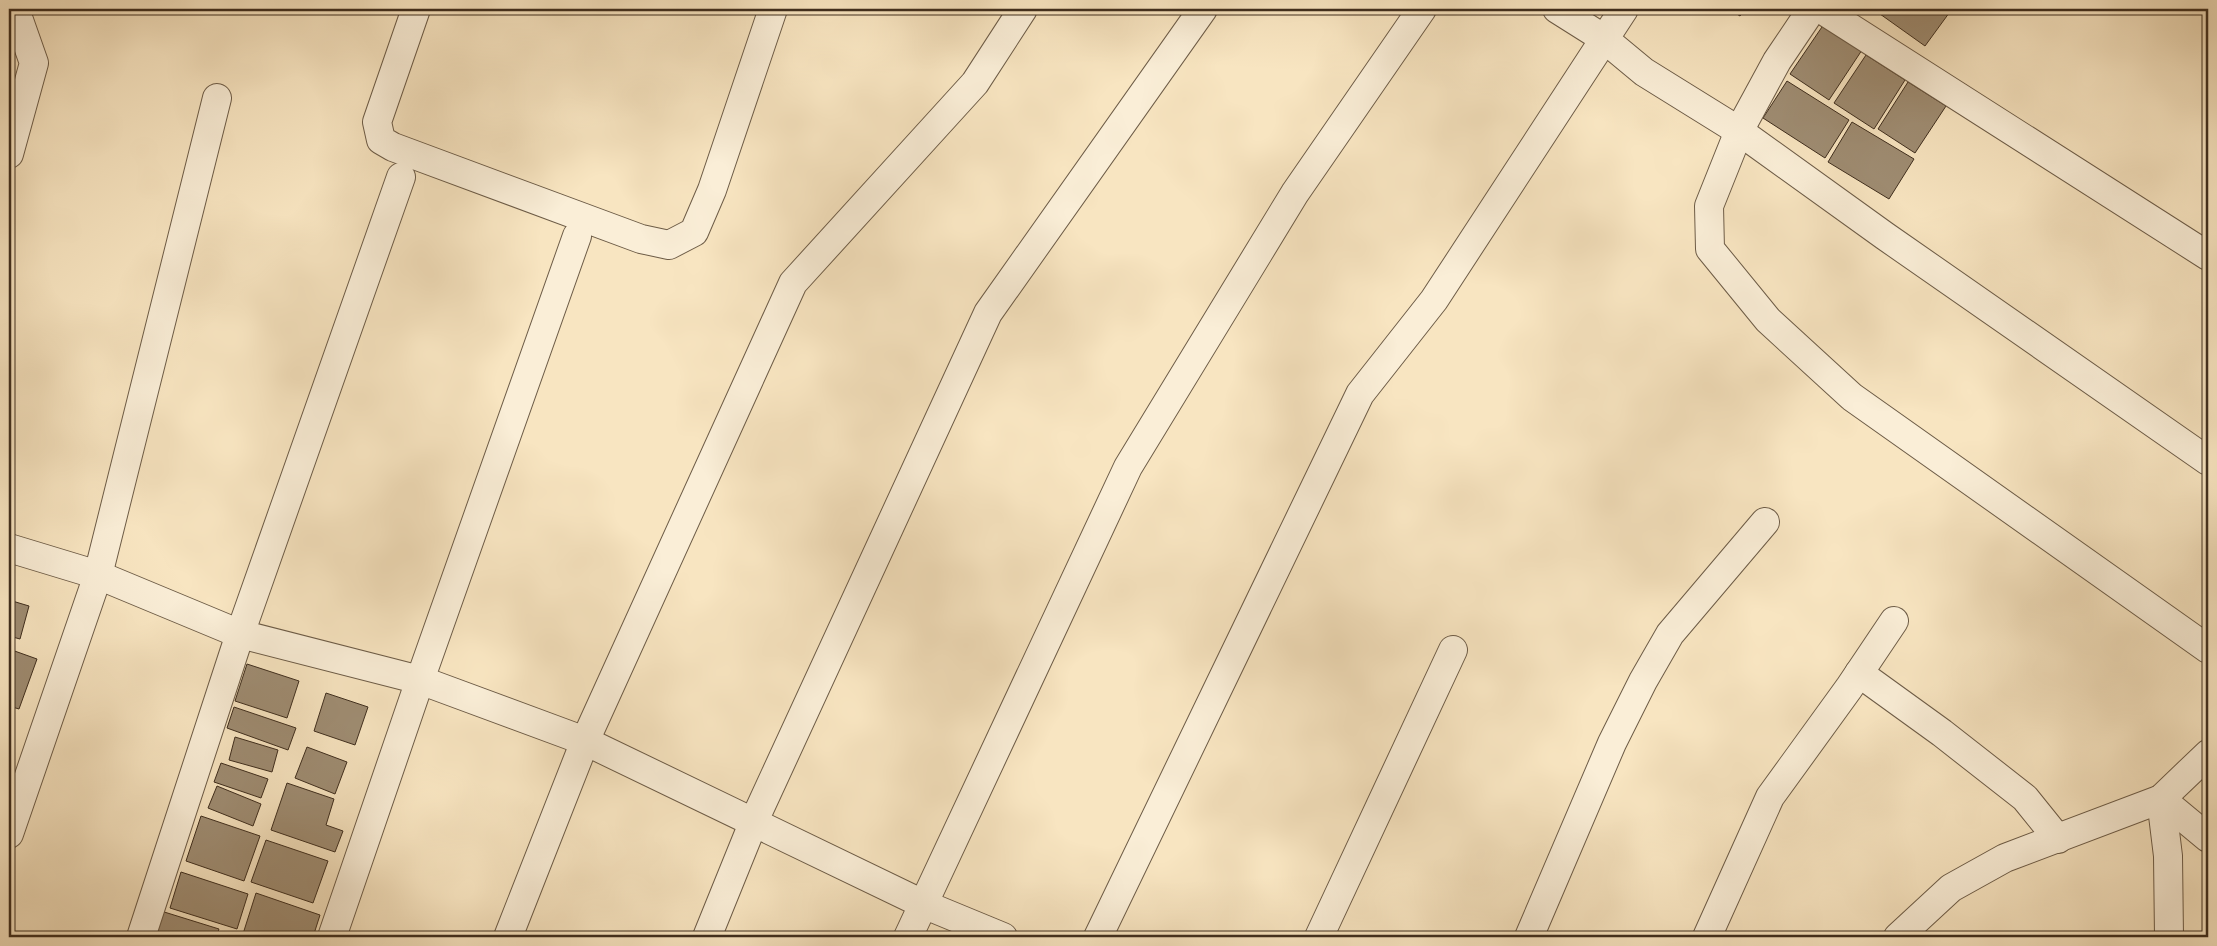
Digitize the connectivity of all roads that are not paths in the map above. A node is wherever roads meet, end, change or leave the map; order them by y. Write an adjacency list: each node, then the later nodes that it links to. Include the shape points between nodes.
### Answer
1 (15, 9): 14 (street, via 34,63)
2 (416, 9): 3 (street, via 377,122 381,140 641,239 669,245 694,232 712,190)
3 (773, 9)
4 (1023, 9): 28 (street, via 975,83 793,284)
5 (1203, 9): 31 (street, via 988,312)
6 (1422, 9): 35 (street, via 1294,194 1128,467)
7 (1557, 9): 11 (street)
8 (1624, 9): 11 (street)
9 (1812, 9): 13 (street, via 1777,61)
10 (1821, 9): 17 (street)
11 (1603, 38): 13 (street, via 1644,72); 42 (street, via 1434,300 1360,394)
12 (217, 98): 21 (street)
13 (1739, 132): 18 (street); 24 (street, via 1709,206 1710,248 1768,320 1852,397)
14 (9, 154)
15 (401, 177): 23 (street)
16 (577, 236): 27 (street)
17 (2208, 256)
18 (2208, 461)
19 (1765, 522): 44 (street, via 1670,634 1643,681 1612,743)
20 (9, 548): 21 (street)
21 (98, 575): 23 (street); 32 (street)
22 (1894, 621): 26 (street)
23 (240, 634): 27 (street); 36 (street)
24 (2208, 649)
25 (1453, 650): 43 (street)
26 (1859, 673): 34 (street, via 2025,798); 45 (street, via 1770,797)
27 (420, 680): 28 (street); 37 (street)
28 (585, 741): 31 (street); 38 (street)
29 (2208, 754): 30 (street)
30 (2161, 799): 33 (street); 34 (street); 47 (street, via 2168,856)
31 (754, 821): 35 (street); 39 (street)
32 (9, 834)
33 (2208, 838)
34 (2058, 839): 46 (street, via 2005,858 1951,888)
35 (923, 904): 40 (street); 41 (street)
36 (141, 937)
37 (332, 937)
38 (508, 937)
39 (707, 937)
40 (908, 937)
41 (1003, 937)
42 (1098, 937)
43 (1319, 937)
44 (1529, 937)
45 (1707, 937)
46 (1898, 937)
47 (2169, 937)

